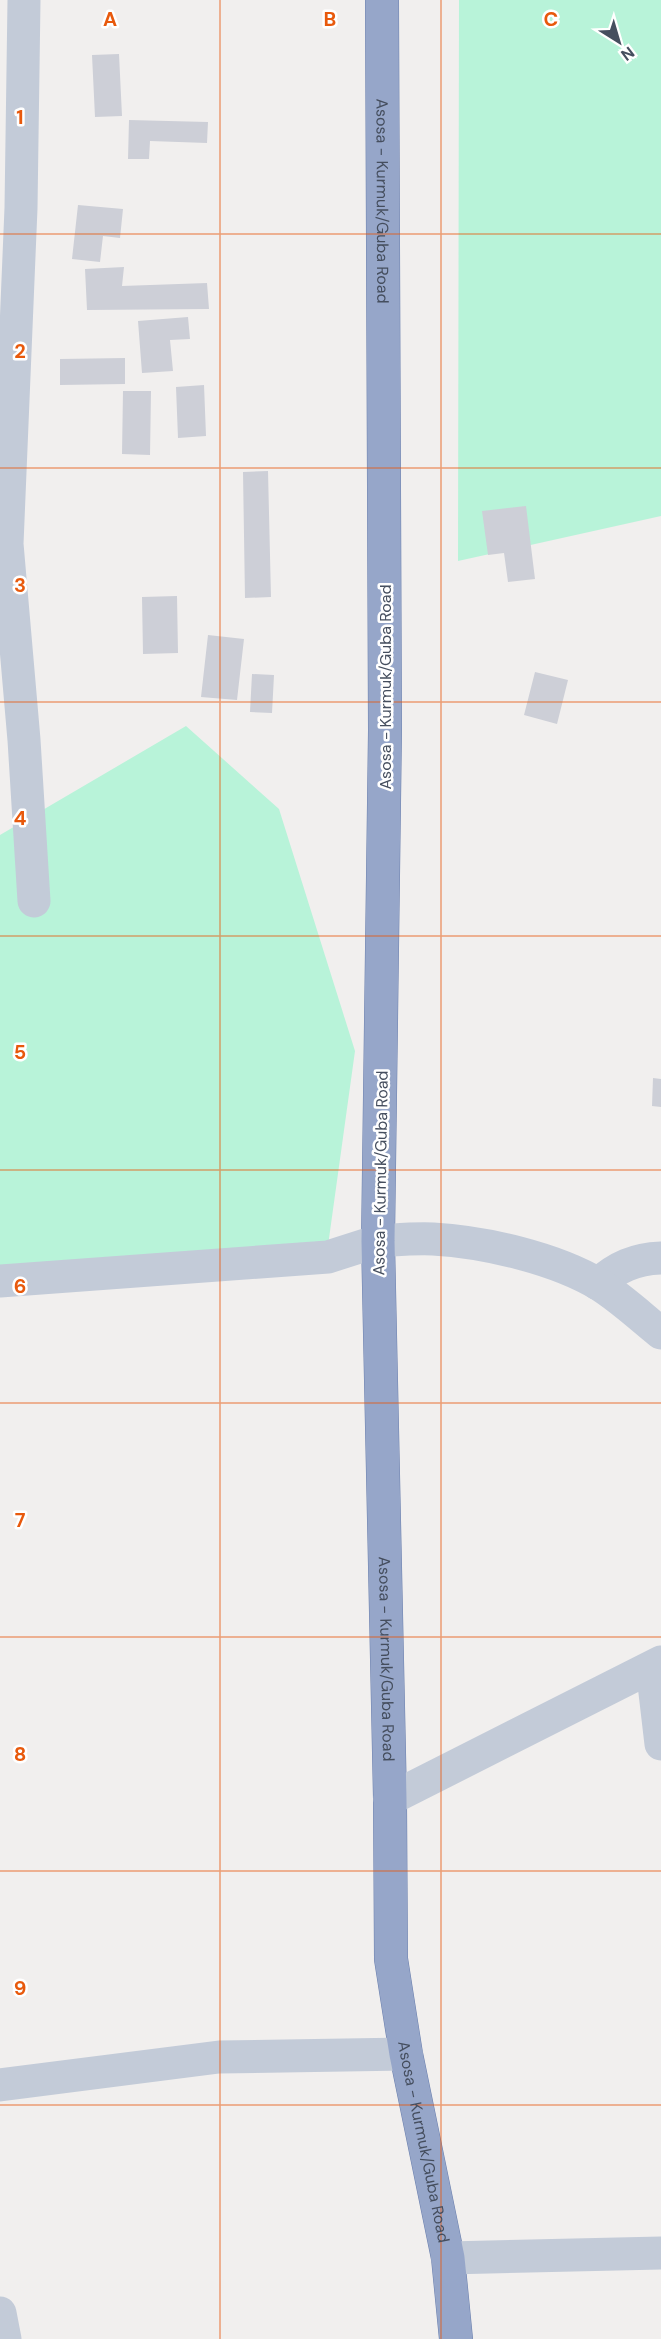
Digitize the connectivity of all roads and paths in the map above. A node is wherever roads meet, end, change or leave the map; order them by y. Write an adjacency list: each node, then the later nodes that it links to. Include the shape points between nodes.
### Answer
1 (24, 0): 3 (street, via 21,208 7,544)
2 (382, 0): 4 (highway, Asosa - Kurmuk/Guba Road, via 385,730)
3 (34, 901)
4 (378, 1241): 6 (street, via 328,1257); 7 (street, via 433,1239 512,1250); 11 (highway, Asosa - Kurmuk/Guba Road)
5 (661, 1258): 7 (street, via 615,1269)
6 (0, 1281)
7 (598, 1284): 8 (street)
8 (661, 1334)
9 (656, 1665): 10 (street); 11 (street)
10 (661, 1744)
11 (390, 1799): 12 (highway, Asosa - Kurmuk/Guba Road, via 391,1959)
12 (406, 2054): 13 (street, via 219,2057); 15 (highway, Asosa - Kurmuk/Guba Road)
13 (0, 2085)
14 (661, 2253): 15 (street)
15 (448, 2258): 18 (highway, Asosa - Kurmuk/Guba Road)
16 (0, 2313): 17 (street)
17 (5, 2339)
18 (456, 2339)

